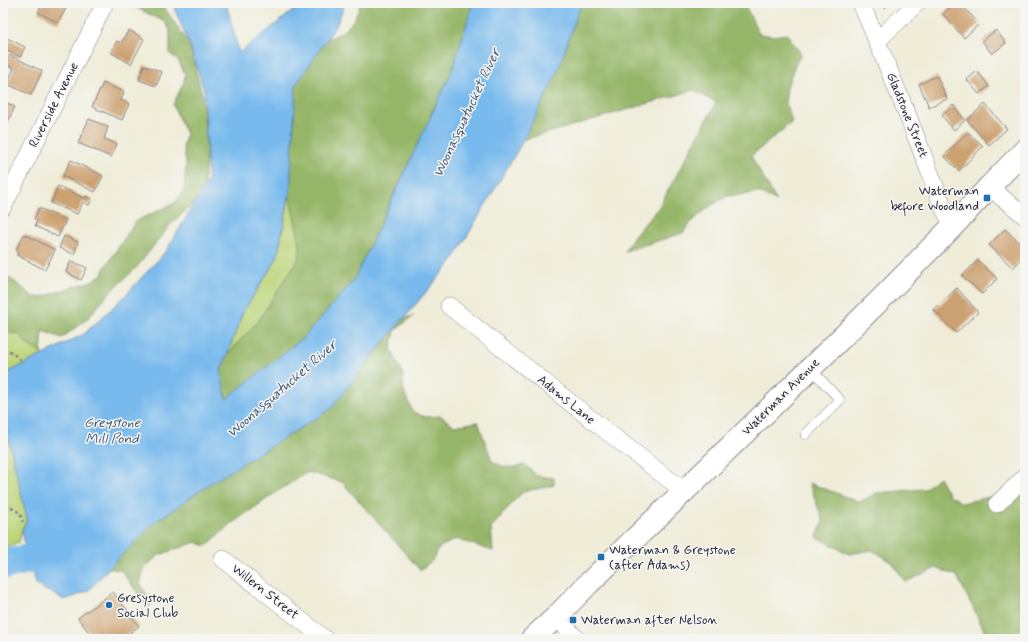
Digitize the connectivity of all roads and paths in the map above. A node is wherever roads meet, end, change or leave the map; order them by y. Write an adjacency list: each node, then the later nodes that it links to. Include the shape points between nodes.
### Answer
1 (105, 3): 7 (street, Riverside Avenue)
2 (861, 3): 4 (street, Gladstone Street)
3 (917, 3): 4 (street)
4 (877, 41): 9 (street, Gladstone Street)
5 (1025, 150): 6 (main road, Waterman Avenue)
6 (989, 187): 8 (street); 9 (main road, Waterman Avenue)
7 (3, 207)
8 (1025, 216)
9 (953, 226): 13 (main road, Waterman Avenue)
10 (449, 306): 16 (street, Adams Lane)
11 (3, 350): 12 (path, via 10,351)
12 (23, 362)
13 (810, 368): 14 (lane, via 840,400); 16 (main road, Waterman Avenue)
14 (805, 434)
15 (1025, 477): 18 (street)
16 (685, 491): 21 (main road, Waterman Avenue)
17 (3, 499): 19 (path, via 7,505 20,513)
18 (997, 504)
19 (23, 522)
20 (223, 559): 22 (street, Willern Street)
21 (556, 617): 23 (main road, Waterman Avenue); 24 (street)
22 (325, 639)
23 (532, 639)
24 (578, 639)

